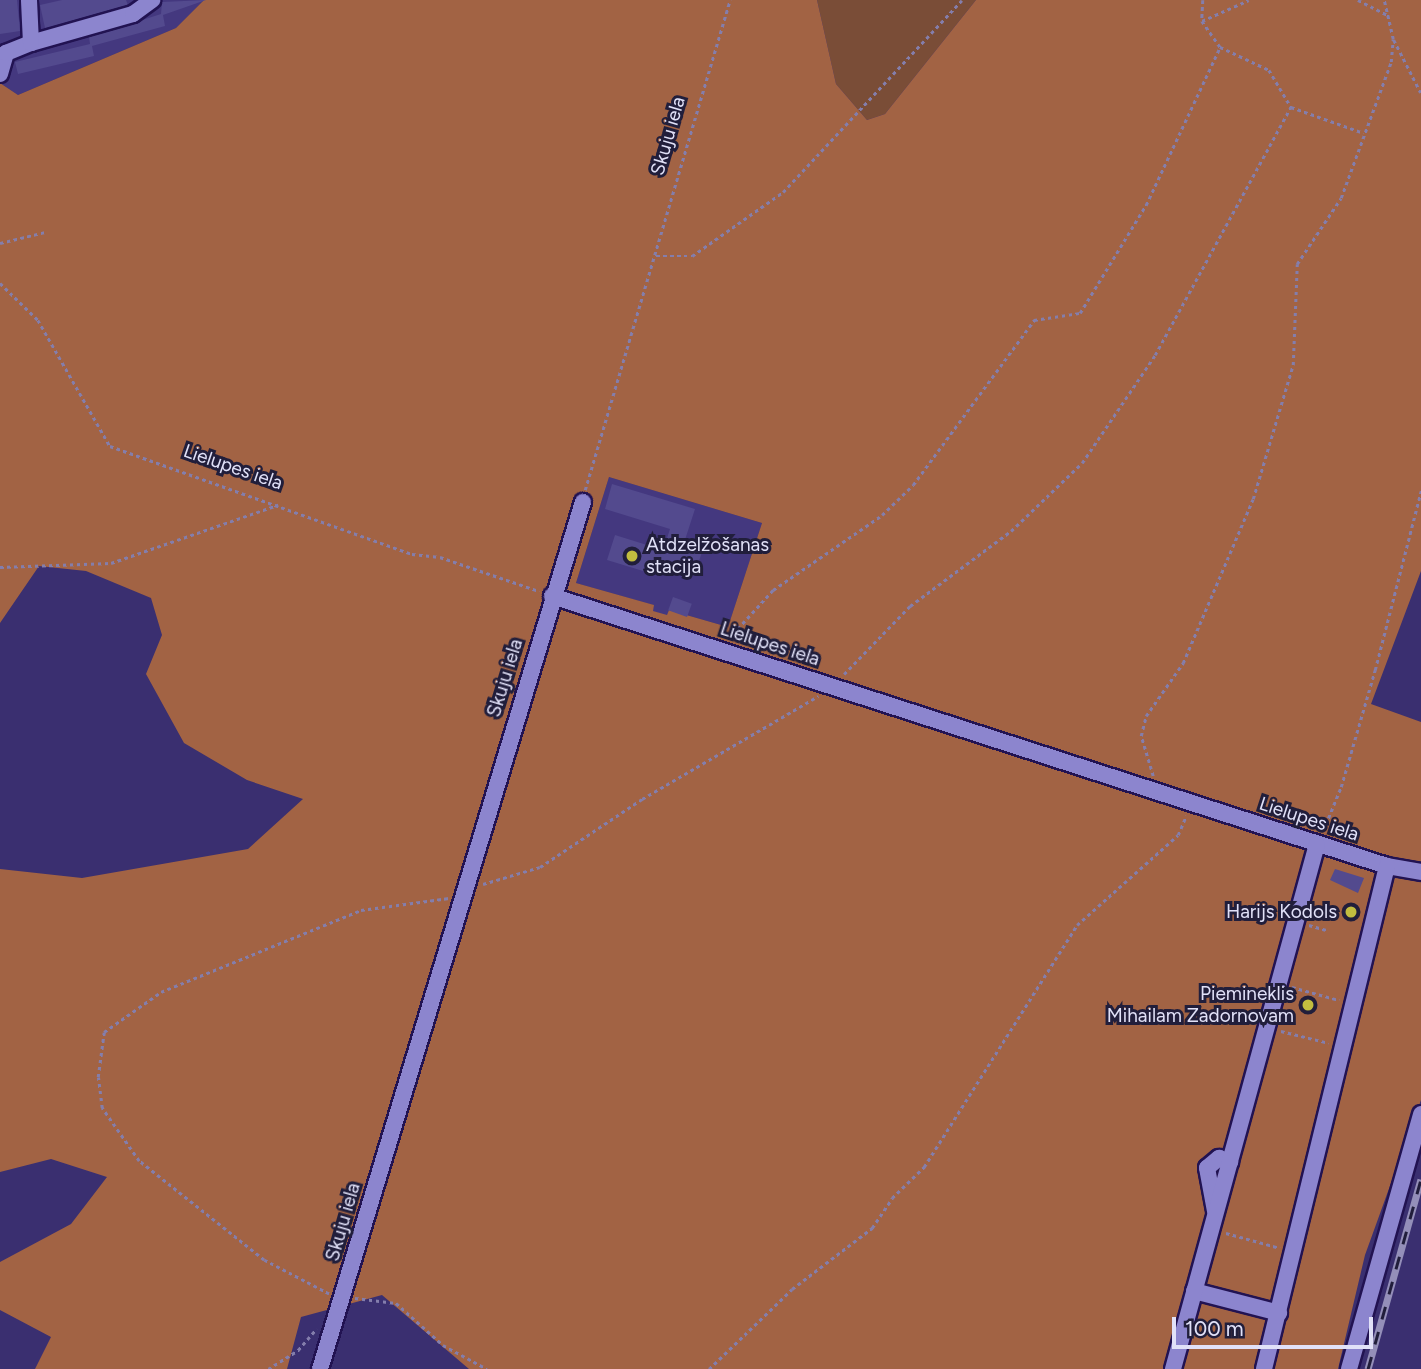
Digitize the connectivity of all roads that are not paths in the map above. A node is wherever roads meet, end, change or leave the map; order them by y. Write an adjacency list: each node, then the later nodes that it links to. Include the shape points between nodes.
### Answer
1 (30, 0): 3 (street)
2 (152, 0): 3 (street, via 133,14)
3 (31, 43): 4 (street)
4 (3, 50): 5 (street)
5 (0, 74)
6 (583, 502): 7 (street, Skuju iela)
7 (552, 596): 8 (street, Lielupes iela); 14 (street, Skuju iela)
8 (1317, 844): 9 (street, Lielupes iela); 12 (street)
9 (1387, 866): 10 (street, Lielupes iela); 13 (street)
10 (1421, 872)
11 (1421, 1114): 17 (street)
12 (1194, 1291): 13 (street); 15 (street)
13 (1279, 1313): 16 (street)
14 (320, 1369)
15 (1173, 1369)
16 (1264, 1369)
17 (1349, 1369)

